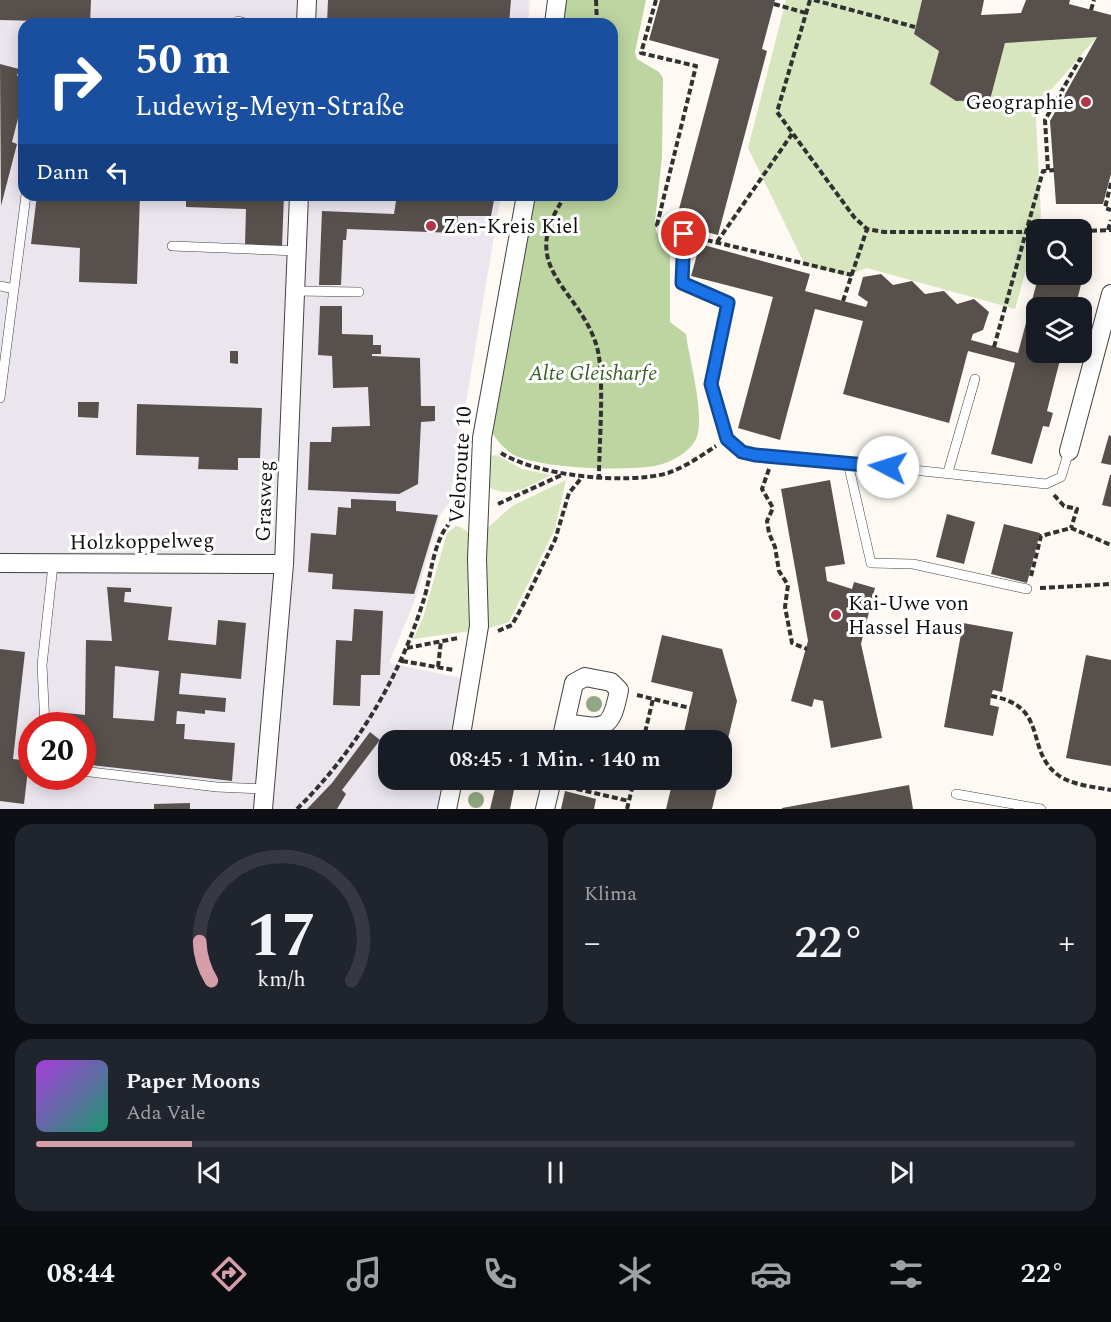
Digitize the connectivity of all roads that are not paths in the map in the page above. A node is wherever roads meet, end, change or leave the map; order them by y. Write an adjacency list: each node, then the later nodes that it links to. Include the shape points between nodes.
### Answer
1 (308, 0): 3 (street)
2 (557, 0): 4 (street)
3 (306, 18)
4 (555, 18)
5 (25, 201): 12 (lane)
6 (299, 201): 10 (street, Grasweg)
7 (525, 201): 27 (street, Veloroute 10, via 482,438 478,635)
8 (684, 234): 20 (lane, via 682,283 728,303 711,384 727,439 742,452)
9 (172, 246): 10 (lane)
10 (297, 250): 13 (street, Grasweg)
11 (0, 286): 12 (lane)
12 (14, 289): 18 (lane)
13 (296, 291): 14 (lane); 23 (street, Grasweg)
14 (359, 292)
15 (1111, 294): 16 (street)
16 (1105, 343): 19 (street)
17 (975, 379): 21 (lane)
18 (0, 398)
19 (1069, 451): 21 (lane, via 1061,477 1052,483)
20 (848, 463): 21 (lane); 25 (lane, via 871,563 913,564)
21 (948, 472)
22 (0, 563): 24 (street, Holzkoppelweg)
23 (284, 564): 24 (street, Holzkoppelweg); 30 (street, Grasweg)
24 (53, 565): 26 (lane, via 42,665)
25 (1027, 589)
26 (44, 712)
27 (462, 730)
28 (563, 732): 28 (street, via 574,683 585,676 611,682 619,690 614,715 607,724)
29 (96, 773): 30 (lane)
30 (265, 789): 34 (street, Grasweg)
31 (451, 790): 35 (street)
32 (549, 790): 36 (street)
33 (956, 794): 37 (lane)
34 (263, 809)
35 (447, 809)
36 (545, 809)
37 (1041, 809)

